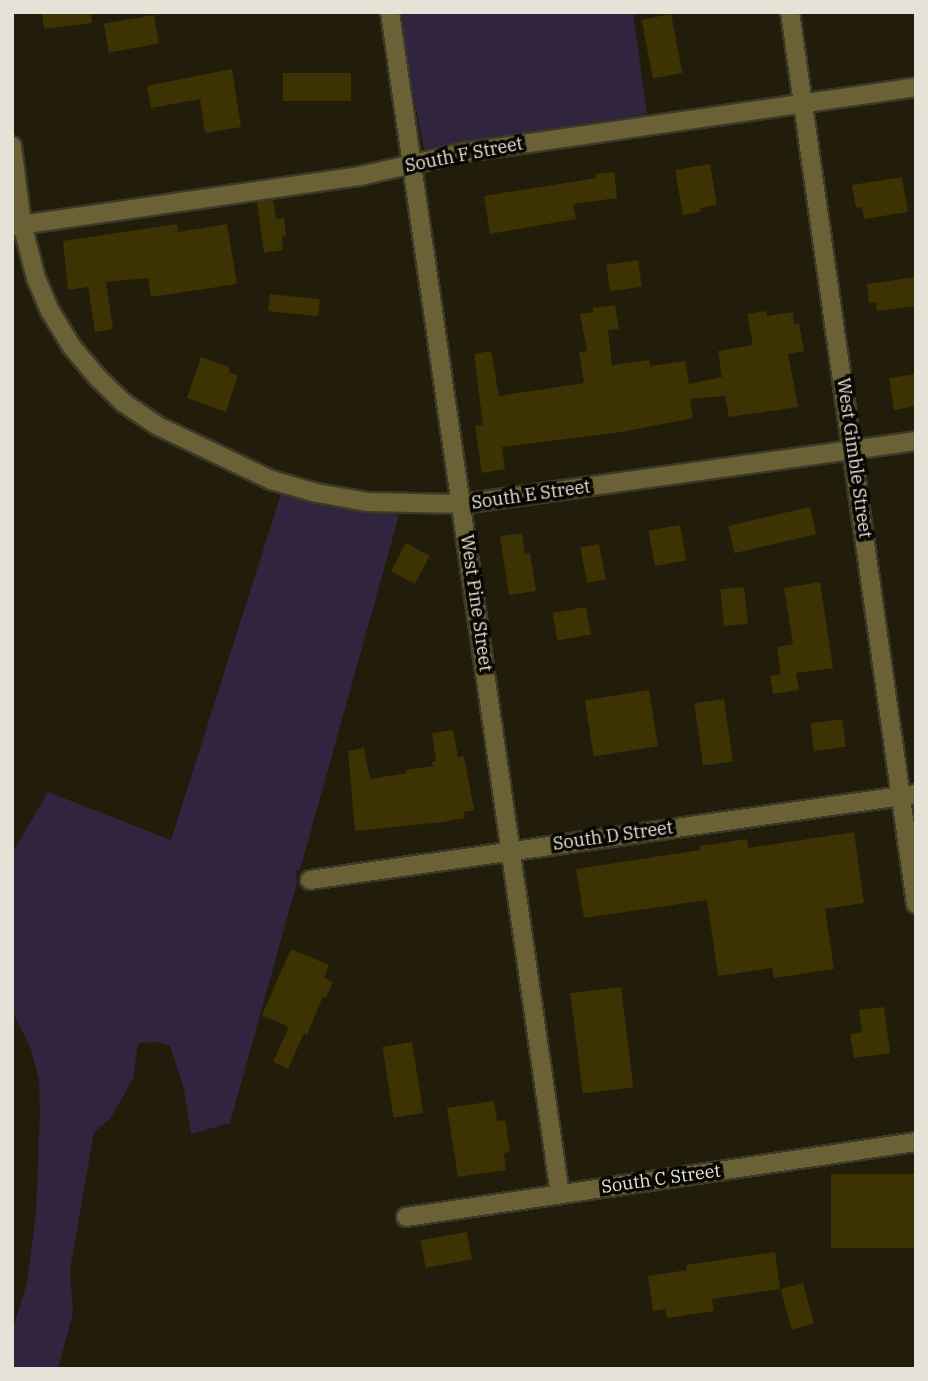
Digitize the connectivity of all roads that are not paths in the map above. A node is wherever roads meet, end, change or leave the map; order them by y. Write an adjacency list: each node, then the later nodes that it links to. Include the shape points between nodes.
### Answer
1 (390, 12): 6 (street, West Pine Street)
2 (790, 12): 4 (street, West Gimble Street)
3 (916, 87): 4 (street, South F Street)
4 (803, 103): 6 (street, South F Street); 9 (street, West Gimble Street)
5 (12, 146): 7 (street, South E Street)
6 (413, 162): 7 (street, South F Street, via 360,176); 10 (street, West Pine Street)
7 (17, 225): 10 (street, South E Street, via 50,312 72,347 98,379 158,426 253,473 317,493 368,502)
8 (916, 441): 9 (street, South E Street)
9 (853, 450): 10 (street, South E Street); 11 (street, West Gimble Street)
10 (462, 504): 12 (street, West Pine Street)
11 (908, 795): 12 (street, South D Street); 14 (street, West Gimble Street)
12 (511, 850): 13 (street, South D Street); 16 (street, West Pine Street)
13 (310, 880)
14 (916, 904)
15 (916, 1142): 16 (street, South C Street)
16 (560, 1194): 17 (street, South C Street)
17 (406, 1217)

